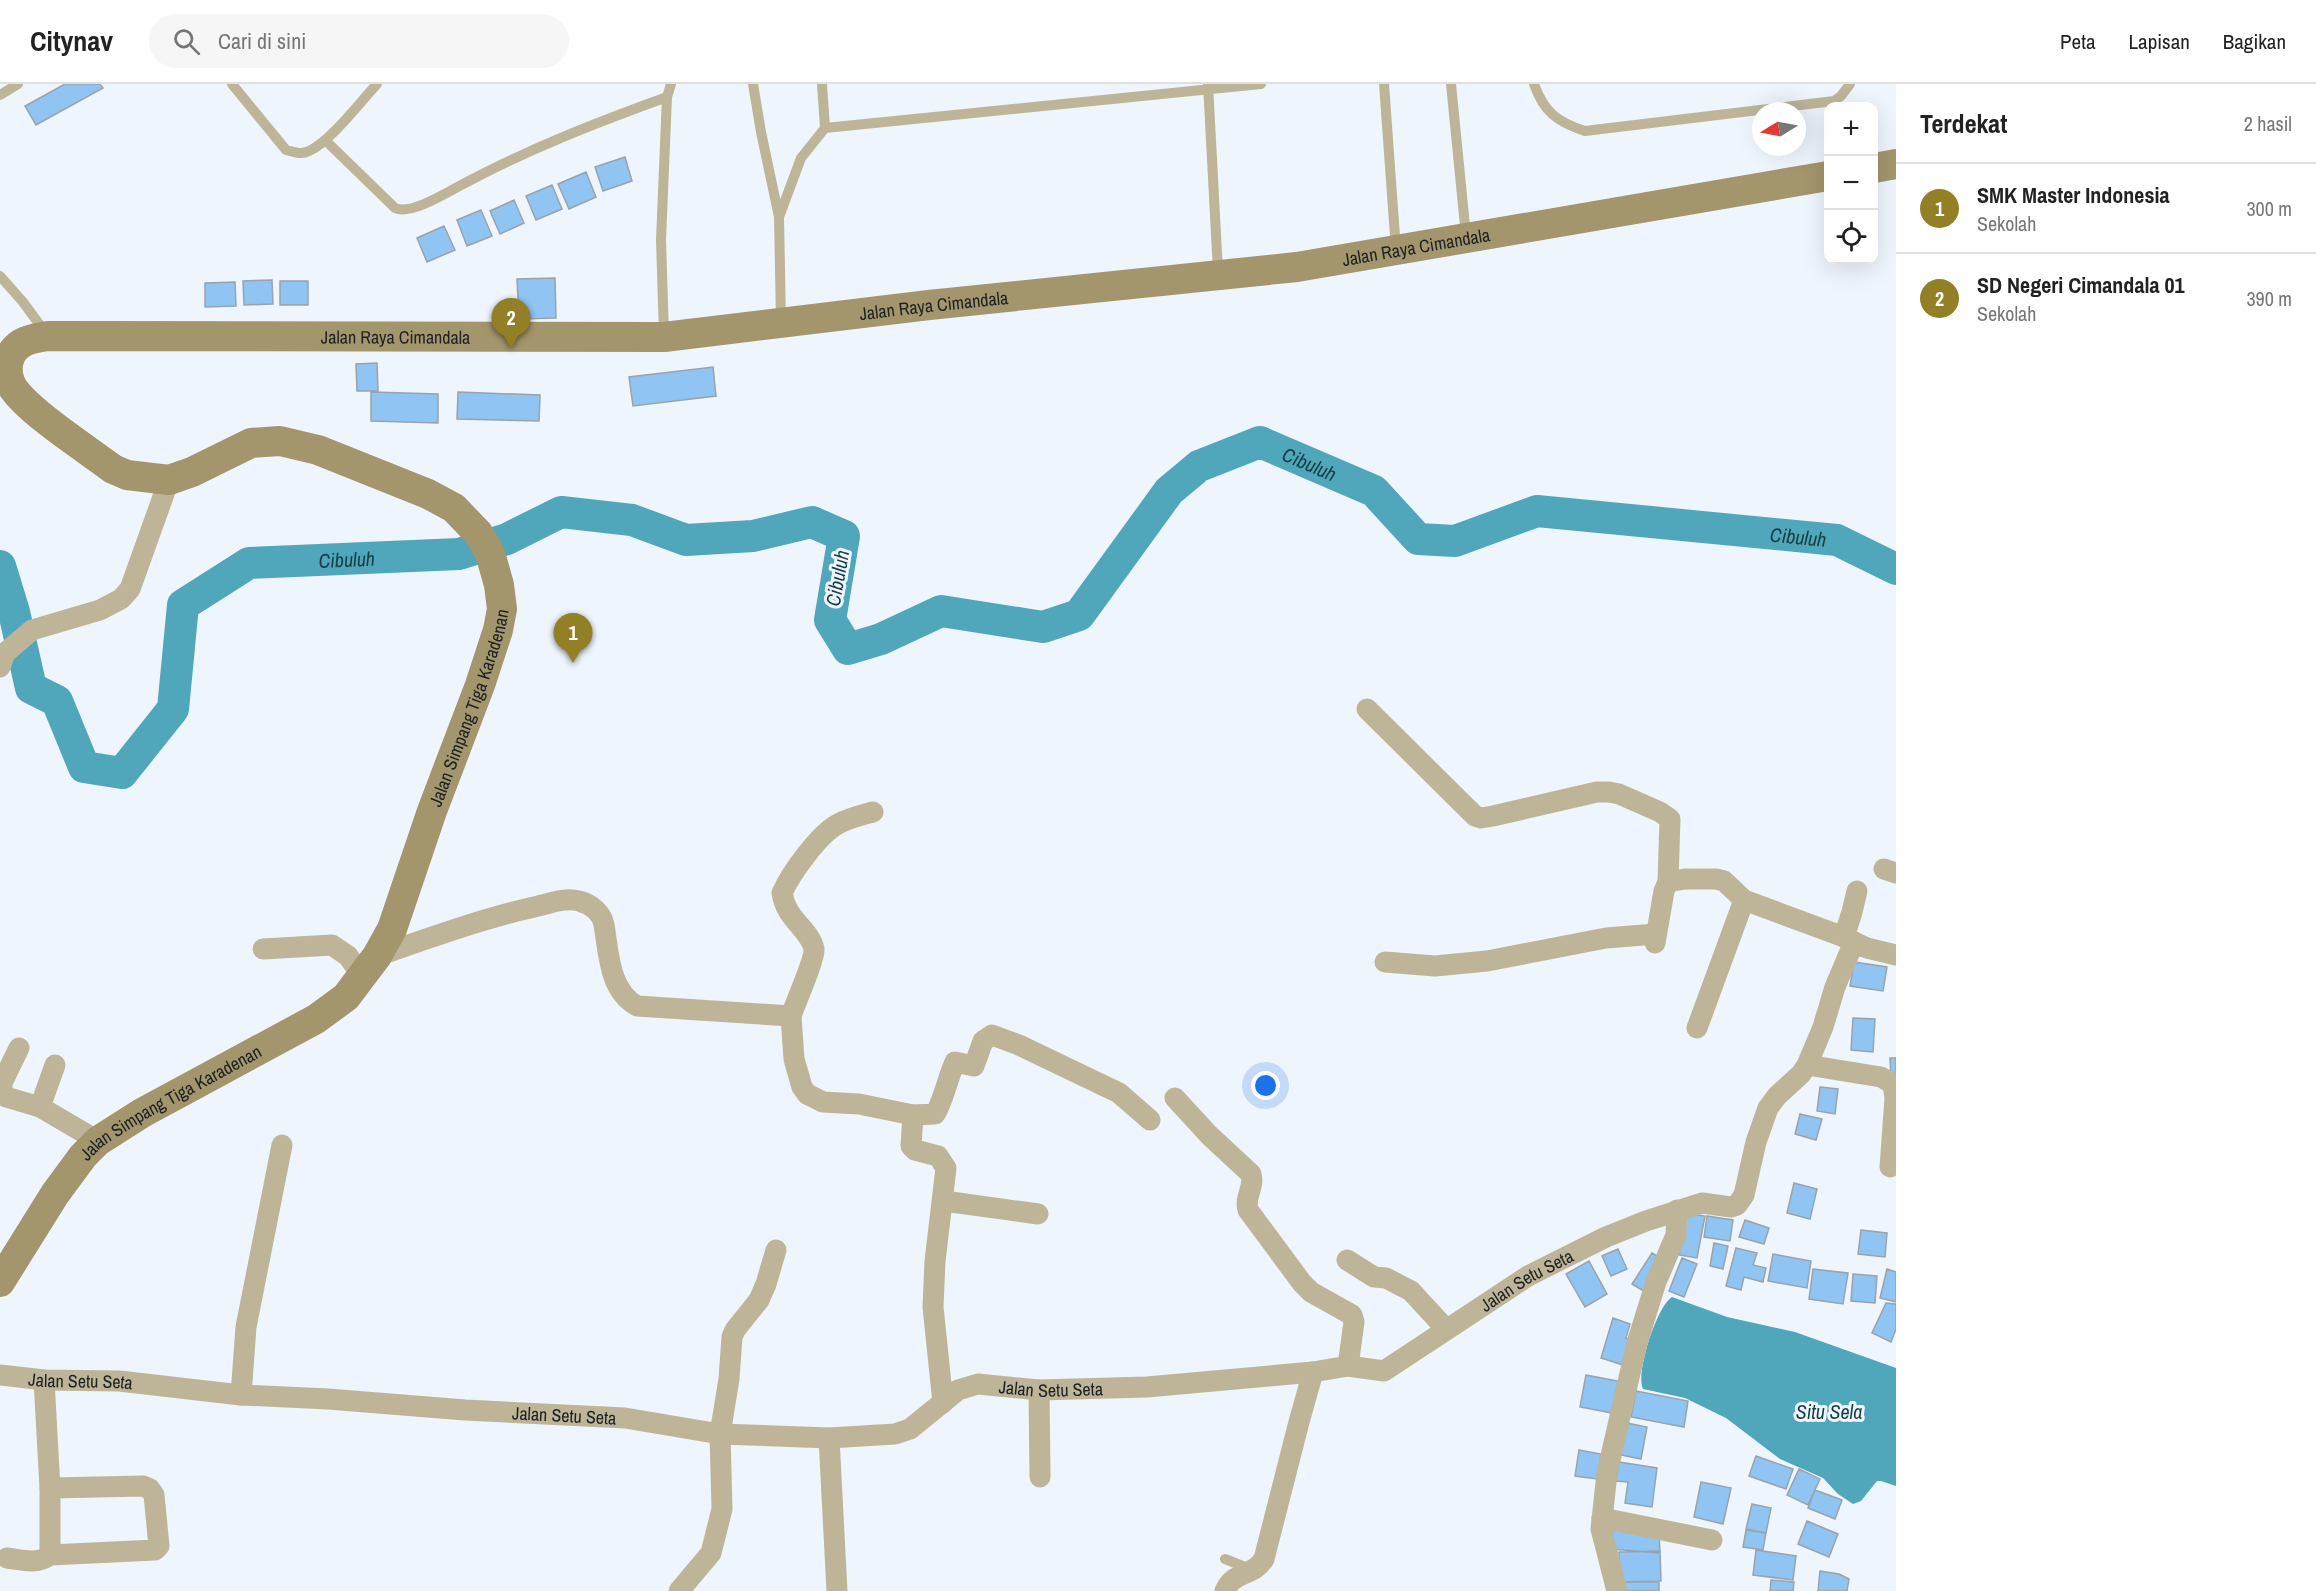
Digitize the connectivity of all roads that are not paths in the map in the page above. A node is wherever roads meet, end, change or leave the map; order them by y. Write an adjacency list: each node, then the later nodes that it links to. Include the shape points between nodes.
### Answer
1 (18, 84): 14 (lane)
2 (232, 84): 17 (lane, via 286,150 309,152)
3 (377, 84): 17 (lane)
4 (671, 84): 15 (lane)
5 (753, 84): 21 (lane)
6 (822, 84): 16 (lane)
7 (1261, 84): 12 (lane)
8 (1384, 84): 23 (lane)
9 (1451, 84): 22 (lane)
10 (1534, 84): 11 (lane, via 1551,114 1563,124 1585,131 1834,101)
11 (1850, 84)
12 (1208, 87): 13 (lane); 24 (lane)
13 (1148, 89): 16 (lane)
14 (0, 95)
15 (667, 97): 17 (lane, via 515,157 408,210 395,208); 27 (lane, via 662,240)
16 (825, 128): 21 (lane, via 801,158)
17 (325, 140)
18 (1896, 164): 19 (street)
19 (1878, 167)
20 (1824, 177): 22 (street, Jalan Raya Cimandala)
21 (778, 217): 26 (lane)
22 (1466, 238): 23 (street, Jalan Raya Cimandala)
23 (1396, 250): 24 (street, Jalan Raya Cimandala, via 1297,267)
24 (1218, 275): 26 (street, Jalan Raya Cimandala)
25 (0, 276): 28 (lane, via 23,302)
26 (781, 322): 27 (street, Jalan Raya Cimandala)
27 (664, 337): 28 (street, Jalan Raya Cimandala)
28 (17, 356): 29 (street, Jalan Simpang Tiga Karadenan, via 18,394 38,412 113,469 127,475)
29 (169, 480): 30 (street, via 130,589 121,599 100,610 32,630); 40 (street, Jalan Simpang Tiga Karadenan, via 251,443 280,441 318,450 428,494 454,508 484,543 498,585 498,630 392,929)
30 (3, 660)
31 (1367, 709): 33 (street, via 1475,816 1493,816 1597,792 1619,794 1667,815 1671,823)
32 (873, 812): 41 (street, via 829,830 807,855 783,893 785,906 808,937 814,953)
33 (1668, 882): 35 (street, via 1716,879); 39 (street, via 1655,939 1606,938 1435,966)
34 (1857, 891): 36 (street, Jalan Setu Seta)
35 (1744, 900): 36 (street); 42 (street)
36 (1849, 939): 38 (street); 45 (street, Jalan Setu Seta, via 1823,1027)
37 (263, 949): 40 (street, via 332,945)
38 (1896, 955)
39 (1384, 962)
40 (370, 966): 41 (street, via 491,917 578,900 593,906 603,920 614,982 627,1000 637,1006); 50 (street, Jalan Simpang Tiga Karadenan, via 346,997 316,1019)
41 (791, 1016): 48 (street, via 794,1059 807,1094 823,1102)
42 (1698, 1028)
43 (19, 1048): 47 (street, via 2,1083 2,1094)
44 (55, 1065): 47 (street)
45 (1807, 1065): 52 (street, via 1881,1077 1893,1084); 54 (street, Jalan Setu Seta, via 1768,1108 1744,1195 1737,1205 1702,1203)
46 (1175, 1098): 60 (street, via 1251,1174 1248,1210 1302,1283 1352,1315)
47 (40, 1107): 50 (street)
48 (913, 1115): 49 (street, via 935,1114 955,1062 974,1066 983,1041 992,1035 1119,1093); 53 (street, via 911,1146 938,1156 946,1168)
49 (1150, 1120)
50 (98, 1141): 58 (street, Jalan Simpang Tiga Karadenan, via 55,1194)
51 (282, 1145): 65 (street, via 246,1327)
52 (1890, 1167)
53 (944, 1201): 55 (street); 66 (street, via 933,1307)
54 (1677, 1210): 59 (street, Jalan Setu Seta, via 1606,1237 1528,1276); 71 (street, via 1676,1235 1637,1343 1610,1455)
55 (1038, 1214)
56 (776, 1250): 67 (street, via 759,1300 732,1337)
57 (1347, 1260): 59 (street, via 1374,1277 1386,1278 1411,1291)
58 (0, 1282)
59 (1446, 1329): 60 (street, Jalan Setu Seta, via 1384,1371)
60 (1348, 1366): 61 (street, Jalan Setu Seta)
61 (1313, 1372): 64 (street, Jalan Setu Seta, via 1185,1385); 76 (street, via 1264,1559)
62 (0, 1375): 63 (street, Jalan Setu Seta)
63 (44, 1380): 65 (street, Jalan Setu Seta, via 119,1380); 70 (street)
64 (1039, 1390): 66 (street, Jalan Setu Seta, via 978,1384 958,1390); 69 (street)
65 (241, 1395): 67 (street, Jalan Setu Seta, via 625,1418)
66 (943, 1403): 68 (street, Jalan Setu Seta, via 909,1429 895,1434)
67 (720, 1434): 68 (street, Jalan Setu Seta); 77 (street, via 722,1509 711,1553)
68 (829, 1438): 78 (street)
69 (1040, 1477)
70 (50, 1488): 73 (street); 73 (street, via 150,1489 154,1495 159,1546 155,1550)
71 (1602, 1518): 72 (street); 80 (street, via 1601,1529)
72 (1712, 1539)
73 (50, 1555): 74 (street, via 31,1562)
74 (7, 1558)
75 (1225, 1559): 76 (lane)
76 (1253, 1571): 79 (street, via 1237,1576)
77 (679, 1591)
78 (837, 1591)
79 (1225, 1591)
80 (1617, 1591)

